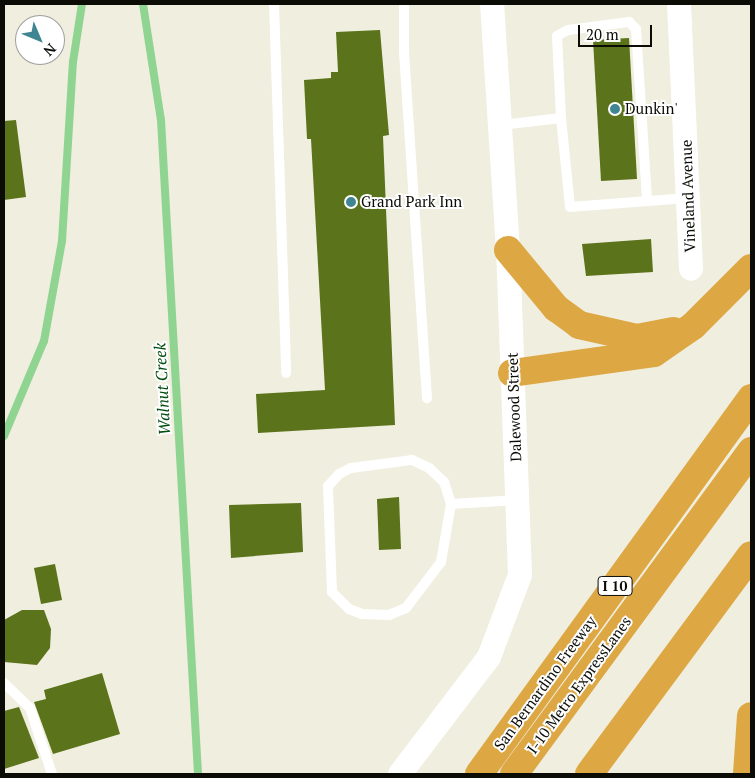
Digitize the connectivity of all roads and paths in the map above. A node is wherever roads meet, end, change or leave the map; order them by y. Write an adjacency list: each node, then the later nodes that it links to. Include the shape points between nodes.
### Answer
1 (274, 4): 13 (lane)
2 (404, 4): 15 (lane, via 404,52)
3 (492, 4): 6 (street, Dalewood Street)
4 (679, 4): 7 (street, Vineland Avenue)
5 (561, 118): 6 (lane); 8 (lane, via 570,207); 8 (lane, via 557,36 568,30 629,22 636,30)
6 (501, 125): 9 (street, Dalewood Street)
7 (688, 198): 8 (lane); 10 (street, Vineland Avenue)
8 (647, 200)
9 (508, 250): 12 (highway, via 556,308 579,325 637,338); 14 (street, Dalewood Street)
10 (691, 268)
11 (751, 268): 12 (highway)
12 (693, 326): 14 (highway, via 674,343 628,360)
13 (286, 373)
14 (512, 373): 18 (street, Dalewood Street)
15 (427, 398)
16 (751, 398): 26 (highway, San Bernardino Freeway / I 10)
17 (751, 451): 27 (highway, I-10 Metro ExpressLanes)
18 (517, 500): 19 (lane); 25 (street, Dalewood Street, via 520,576 488,657)
19 (451, 504): 19 (lane, via 444,482 429,468 412,460 352,468 339,474 328,486 332,592 350,609 362,614 389,615 406,608 441,562)
20 (751, 555): 28 (highway)
21 (4, 683): 24 (lane, via 30,708)
22 (751, 716): 23 (highway)
23 (748, 769)
24 (52, 774)
25 (400, 774)
26 (479, 774)
27 (514, 774)
28 (589, 774)

